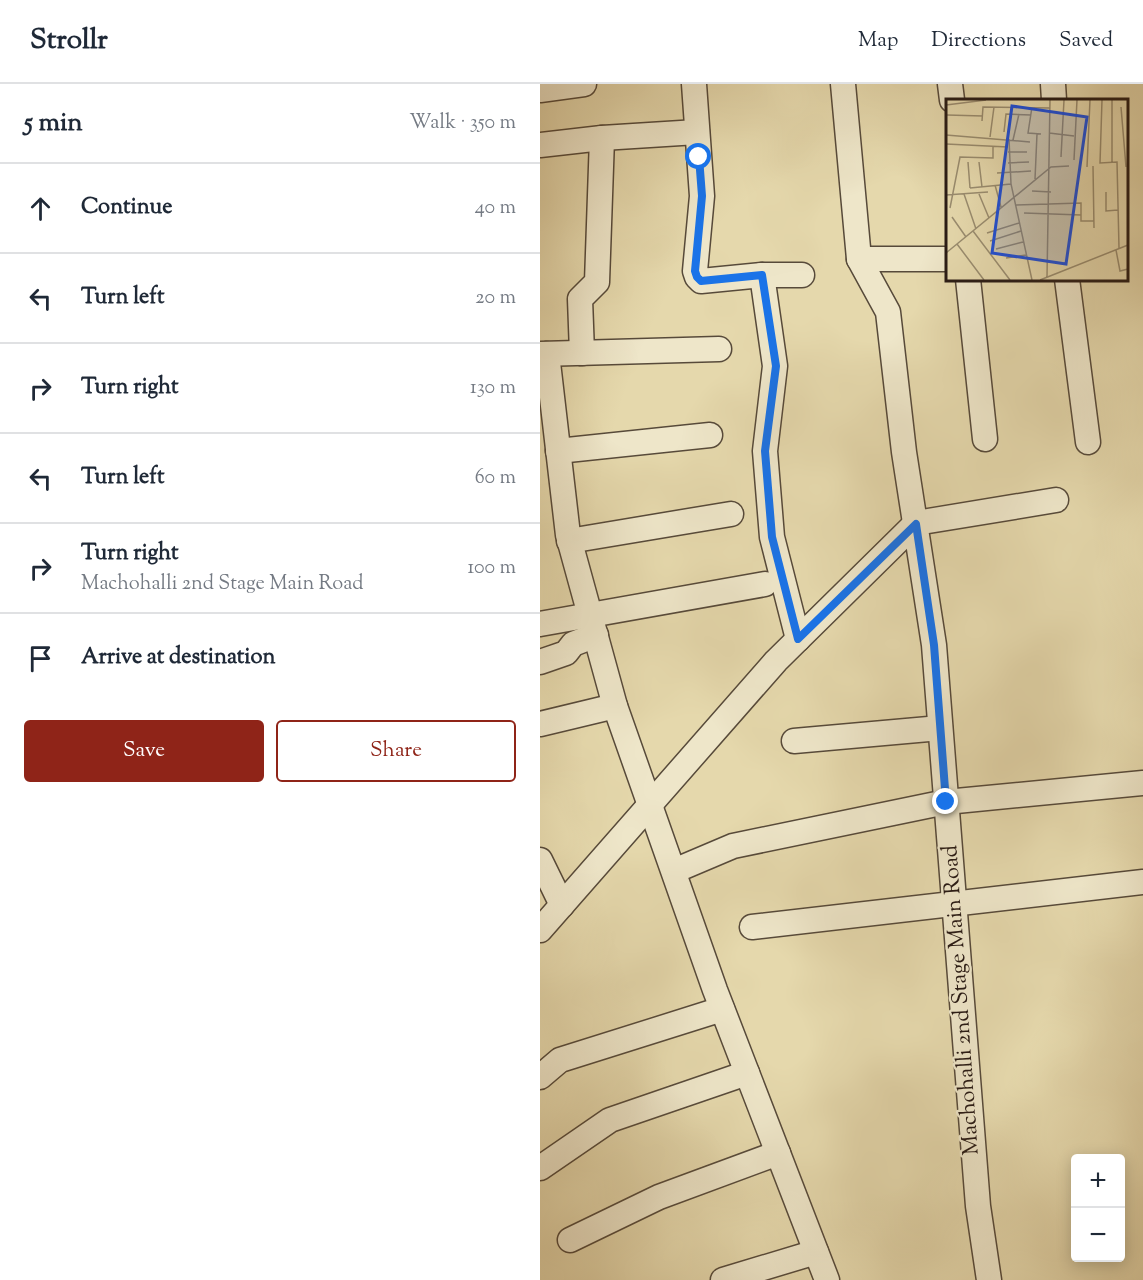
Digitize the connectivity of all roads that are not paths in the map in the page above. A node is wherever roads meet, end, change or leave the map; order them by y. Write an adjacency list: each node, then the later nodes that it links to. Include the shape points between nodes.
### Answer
1 (584, 84): 6 (street)
2 (694, 84): 9 (street)
3 (843, 84): 12 (street, Machohalli 2nd Stage Main Road)
4 (950, 84): 7 (street)
5 (1053, 84): 8 (street)
6 (540, 90)
7 (952, 99)
8 (1054, 99)
9 (697, 132): 10 (street); 14 (street, via 702,196 697,277 701,281)
10 (602, 138): 11 (street); 19 (street, via 597,282 580,299)
11 (540, 145)
12 (859, 259): 13 (street); 28 (street, Machohalli 2nd Stage Main Road, via 888,312 903,452)
13 (946, 259)
14 (762, 275): 15 (street); 33 (street, via 776,366 765,451 772,537)
15 (802, 275)
16 (968, 280): 23 (street)
17 (1067, 280): 24 (street)
18 (719, 349): 19 (street)
19 (582, 353): 20 (street)
20 (543, 354): 21 (street)
21 (547, 414): 25 (street)
22 (710, 435): 25 (street)
23 (985, 439)
24 (1088, 442)
25 (558, 451): 29 (street)
26 (1056, 500): 28 (street)
27 (731, 514): 29 (street)
28 (916, 524): 33 (street); 37 (street, Machohalli 2nd Stage Main Road, via 934,645)
29 (569, 541): 32 (street)
30 (765, 584): 32 (street)
31 (540, 624): 32 (street)
32 (593, 625): 34 (street, via 566,653); 35 (street)
33 (798, 639): 41 (street)
34 (540, 662)
35 (615, 706): 36 (street); 41 (street)
36 (540, 724)
37 (940, 728): 38 (street); 40 (street, Machohalli 2nd Stage Main Road)
38 (794, 741)
39 (1143, 783): 40 (street)
40 (946, 802): 43 (street, via 733,846); 45 (street, Machohalli 2nd Stage Main Road)
41 (651, 804): 43 (street); 46 (street)
42 (540, 860): 46 (street)
43 (674, 871): 49 (street)
44 (1143, 882): 45 (street)
45 (954, 904): 47 (street); 58 (street, Machohalli 2nd Stage Main Road, via 978,1206)
46 (562, 905): 48 (street)
47 (752, 927)
48 (540, 930)
49 (722, 1009): 50 (street); 51 (street, via 560,1060)
50 (747, 1073): 52 (street); 53 (street, via 610,1120)
51 (540, 1077)
52 (778, 1153): 54 (street, via 659,1197); 55 (street)
53 (540, 1168)
54 (570, 1240)
55 (816, 1252): 56 (street); 57 (street)
56 (723, 1280)
57 (827, 1280)
58 (989, 1280)

